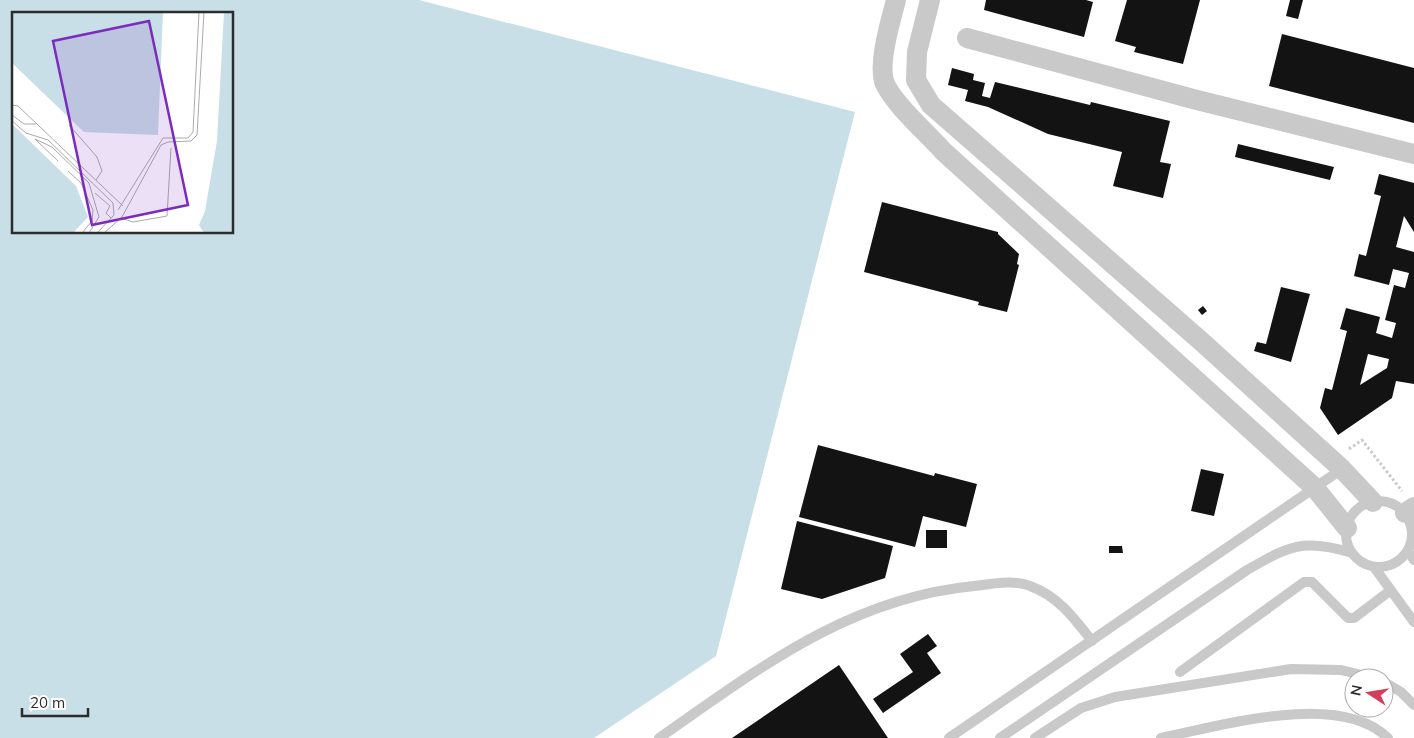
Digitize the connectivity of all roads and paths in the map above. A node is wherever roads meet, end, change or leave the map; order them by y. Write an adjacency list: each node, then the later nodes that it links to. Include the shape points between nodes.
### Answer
1 (896, 0): 6 (street, via 883,50 885,83 904,108 943,151)
2 (930, 0): 5 (street, via 917,52 916,80 931,104)
3 (967, 38): 4 (street)
4 (1414, 154)
5 (1342, 470): 6 (lane); 7 (street)
6 (1315, 488): 9 (street); 16 (lane)
7 (1373, 502): 8 (lane, via 1391,503); 9 (lane, via 1354,512)
8 (1409, 510): 10 (lane, via 1412,530)
9 (1347, 528): 11 (lane, via 1347,541)
10 (1408, 551): 12 (lane); 13 (lane, via 1395,563)
11 (1352, 553): 13 (lane); 23 (lane, via 1323,546 1284,549 1247,570)
12 (1414, 560)
13 (1374, 567): 14 (lane)
14 (1391, 590): 15 (lane); 18 (lane, via 1354,618 1348,618 1312,582 1304,582)
15 (1414, 622)
16 (1092, 641): 21 (lane, via 1066,608 1050,594 1029,585 987,584 918,596 848,619 805,640); 22 (lane)
17 (1344, 671): 24 (lane, via 1291,669 1115,697 1067,716)
18 (1180, 672)
19 (1394, 688): 20 (lane)
20 (1414, 705)
21 (659, 738)
22 (949, 738)
23 (1000, 738)
24 (1035, 738)
25 (1160, 738): 26 (lane, via 1268,716 1302,714 1349,719 1366,724)
26 (1388, 738)

